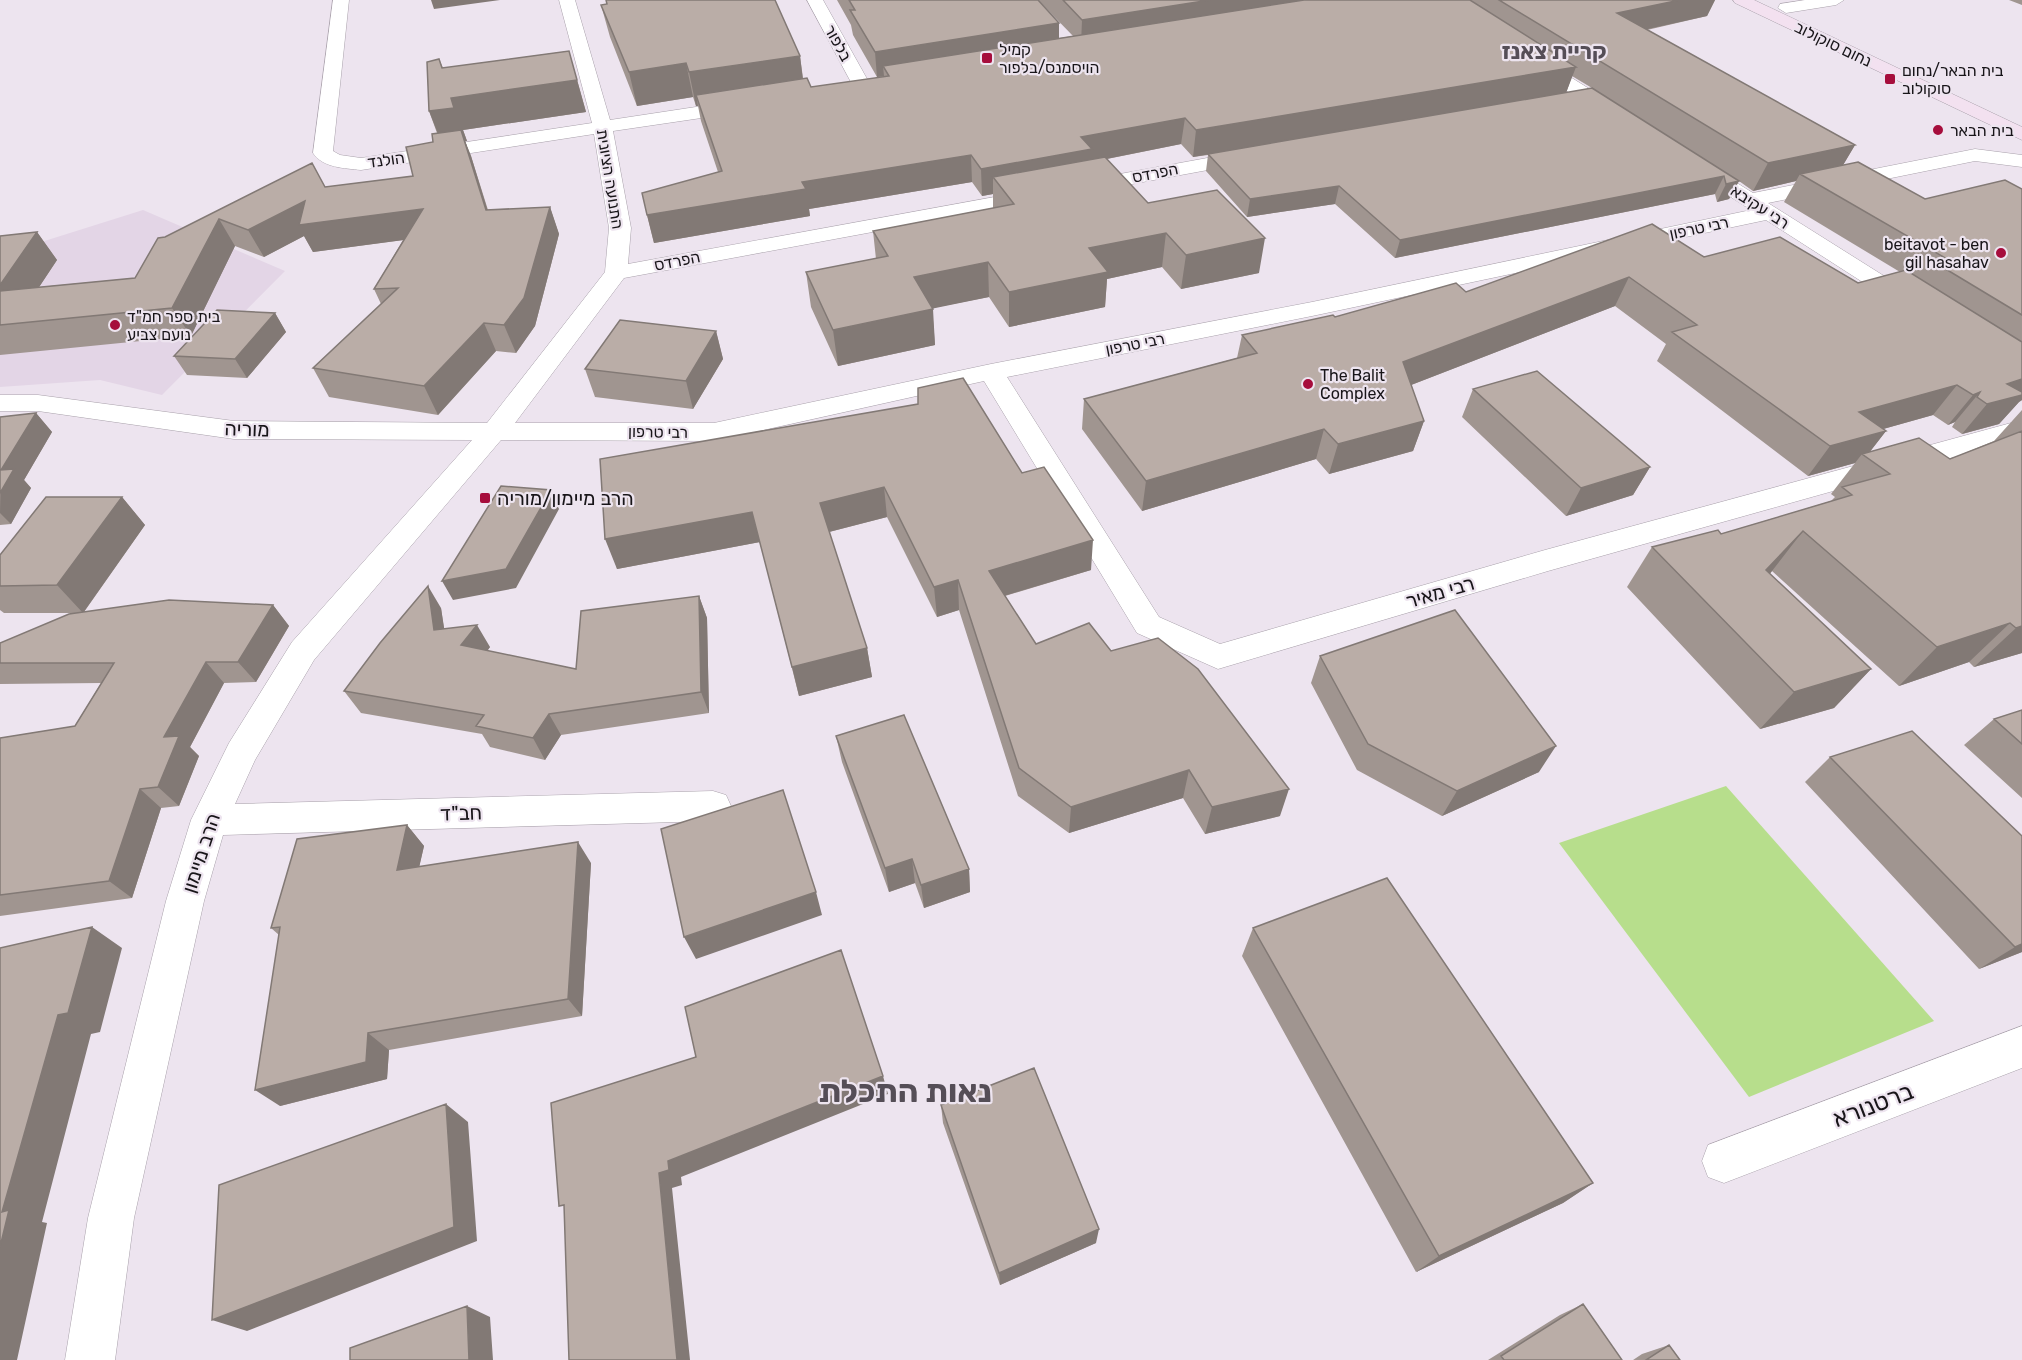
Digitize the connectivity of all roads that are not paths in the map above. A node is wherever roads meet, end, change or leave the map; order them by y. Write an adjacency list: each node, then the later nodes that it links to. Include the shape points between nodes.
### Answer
1 (341, 0): 16 (street, הולנד, via 323,153 334,160 361,164)
2 (567, 0): 16 (street, התנועה הציונית)
3 (815, 0): 10 (street, בלפור)
4 (1741, 0): 18 (main road, נחום סוקולוב)
5 (1769, 0): 7 (main road, נחום סוקולוב)
6 (1836, 0): 7 (street)
7 (1786, 8): 15 (main road, נחום סוקולוב)
8 (1518, 52): 12 (street)
9 (885, 83): 10 (street)
10 (862, 86): 11 (street)
11 (838, 90)
12 (1589, 97): 13 (street); 17 (street)
13 (1554, 103)
14 (756, 104): 16 (street, הולנד)
15 (2022, 120)
16 (603, 129): 24 (street, התנועה הציונית, via 620,228)
17 (1639, 129)
18 (2022, 134)
19 (1276, 151): 24 (street, הפרדס)
20 (1679, 155): 22 (street, רבי עקיבא)
21 (2022, 161): 22 (street, via 1975,155)
22 (1750, 200): 23 (street, רבי עקיבא)
23 (1770, 213): 25 (street, רבי עקיבא); 26 (street, רבי טרפון)
24 (616, 273): 29 (street)
25 (1923, 311)
26 (991, 372): 28 (street, רבי מאיר, via 1148,624 1218,657 1545,561); 29 (street, רבי טרפון, via 714,432)
27 (0, 403): 29 (street, מוריה, via 39,403 234,430)
28 (2022, 429)
29 (495, 430): 31 (street, הרב מיימון, via 303,651 241,753)
30 (713, 806): 31 (street, חב"ד)
31 (209, 820): 34 (street, הרב מיימון, via 185,901 111,1218)
32 (2022, 1047): 33 (street, ברטנורא)
33 (1724, 1161)
34 (90, 1360)

